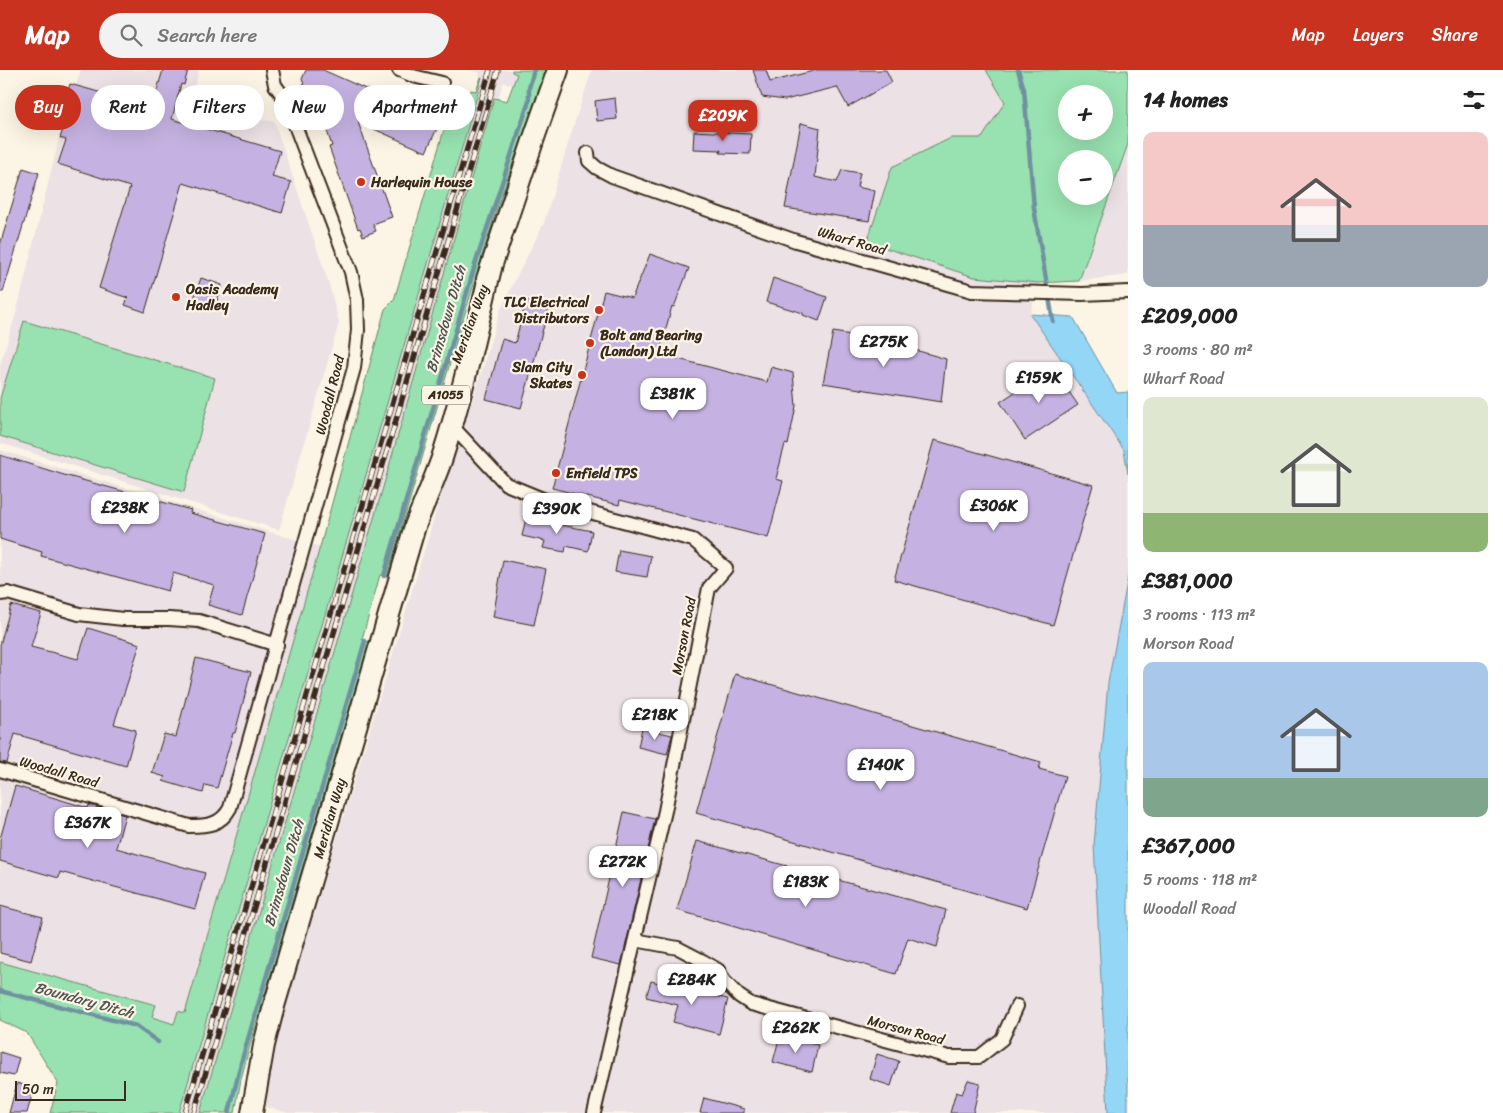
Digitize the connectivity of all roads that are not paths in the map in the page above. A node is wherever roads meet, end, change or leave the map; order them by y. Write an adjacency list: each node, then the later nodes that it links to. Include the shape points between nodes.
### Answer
1 (272, 70): 11 (street, Woodall Road, via 275,85 284,100 351,272 357,300 358,330 354,368)
2 (399, 70): 4 (street)
3 (558, 70): 6 (main road, Meridian Way / A1055)
4 (442, 83)
5 (588, 153): 7 (street, Wharf Road, via 589,161 612,176 796,241 972,291)
6 (491, 268): 8 (main road, Meridian Way / A1055); 9 (main road, Meridian Way / A1055, via 453,373 429,455)
7 (1128, 292)
8 (451, 425): 9 (main road, Meridian Way / A1055); 13 (street, Morson Road, via 506,484 545,500 693,540 726,568 709,588 665,811)
9 (415, 526): 15 (main road, Meridian Way / A1055, via 274,1006)
10 (0, 594): 11 (street, via 8,592 79,614 123,620 169,618 199,621)
11 (277, 645): 12 (street, Woodall Road, via 230,808 226,816 206,826 189,826)
12 (0, 770)
13 (635, 940): 14 (street, Morson Road, via 678,948 703,961 718,970 724,981 751,1004 949,1057 979,1057 1002,1039); 16 (street, Morson Road)
14 (1017, 1006)
15 (252, 1113)
16 (594, 1113)

